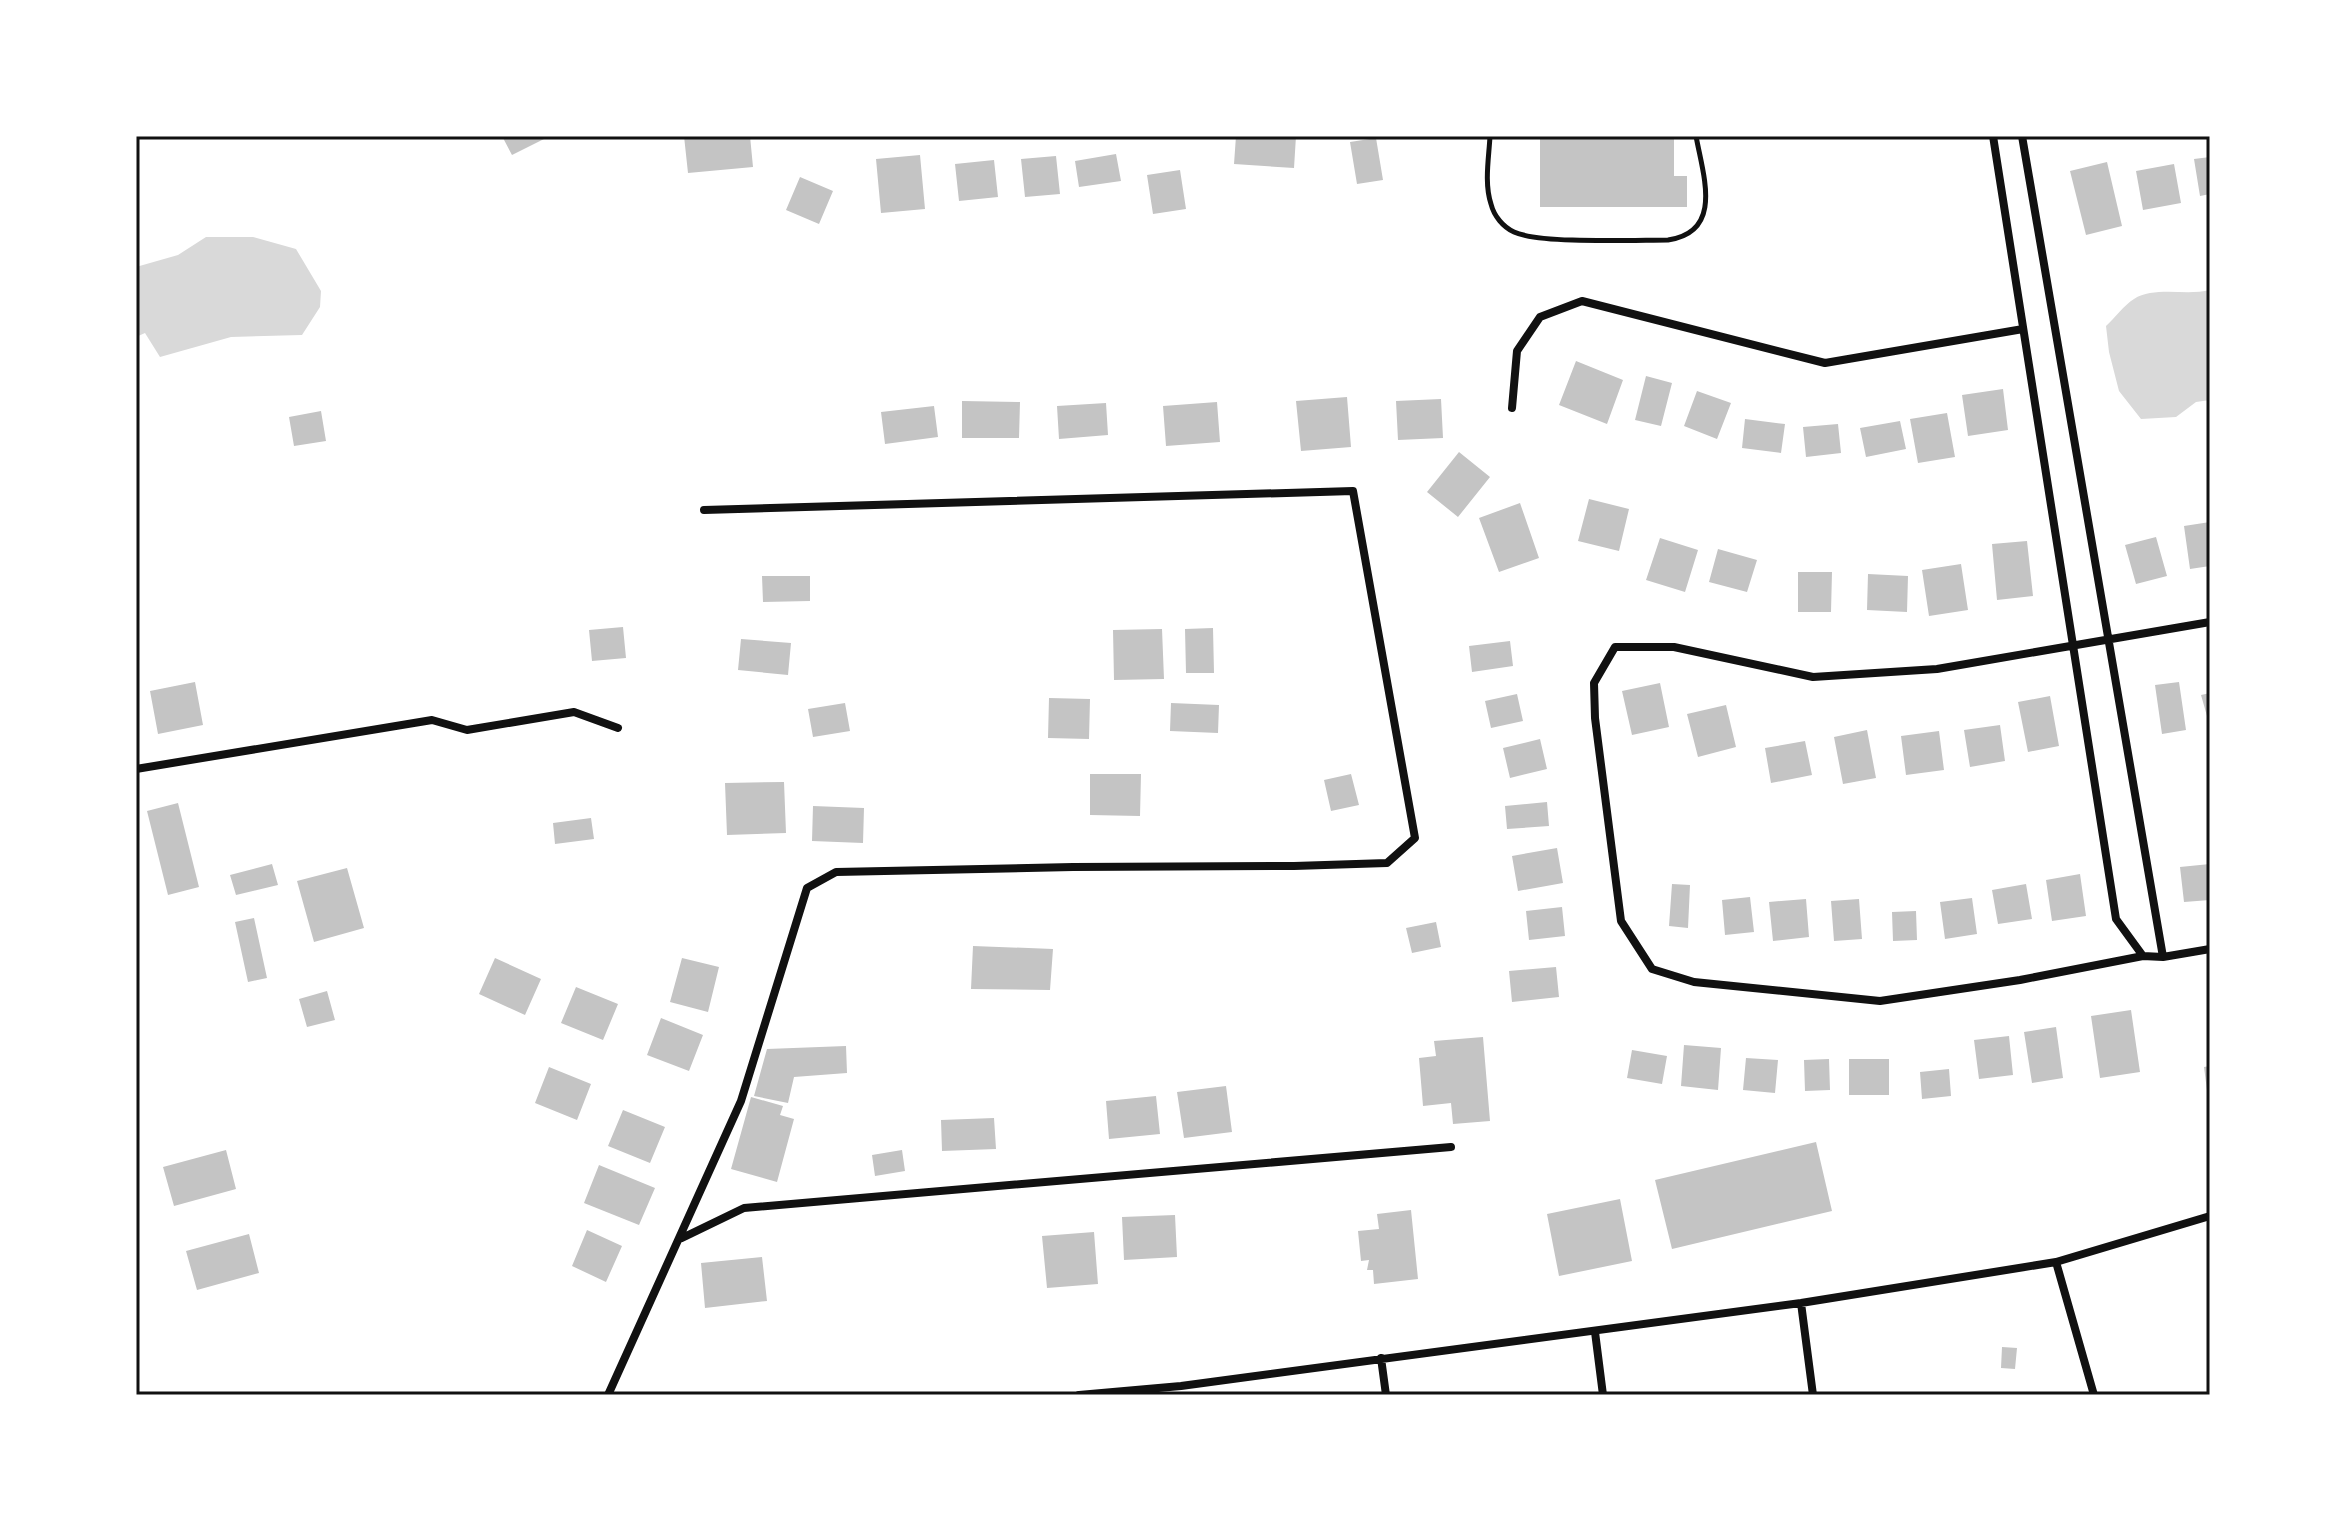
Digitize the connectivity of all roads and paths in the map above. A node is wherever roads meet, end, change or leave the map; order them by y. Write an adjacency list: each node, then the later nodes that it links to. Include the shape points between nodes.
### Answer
1 (1490, 136): 2 (lane, via 1491,204 1516,233 1668,240 1692,233 1705,211)
2 (1696, 136)
3 (1993, 136): 5 (street)
4 (2022, 136): 9 (street)
5 (2023, 329): 6 (street, via 1825,363 1582,301 1540,317 1517,351); 10 (street)
6 (1512, 408)
7 (704, 510): 18 (street, via 1353,491 1415,838 1387,863 836,872 807,888 741,1101)
8 (2210, 622): 9 (street)
9 (2109, 640): 10 (street); 15 (street)
10 (2074, 647): 14 (street, via 2116,919); 14 (street, via 1937,669 1813,677 1674,647 1615,647 1594,683 1594,694 1621,921 1652,969 1694,982 1880,1001)
11 (618, 728): 12 (street, via 574,712 467,730 432,720)
12 (136, 769)
13 (2210, 949): 15 (street)
14 (2143, 956): 15 (street)
15 (2163, 957)
16 (1451, 1147): 18 (street, via 744,1208)
17 (2210, 1216): 19 (street)
18 (681, 1239): 24 (street)
19 (2056, 1262): 20 (street); 29 (street)
20 (1801, 1303): 21 (street); 28 (street)
21 (1595, 1332): 22 (street); 27 (street)
22 (1381, 1358): 23 (street); 26 (street)
23 (1182, 1390): 25 (street)
24 (608, 1395)
25 (1079, 1395)
26 (1386, 1395)
27 (1603, 1395)
28 (1813, 1395)
29 (2094, 1395)

